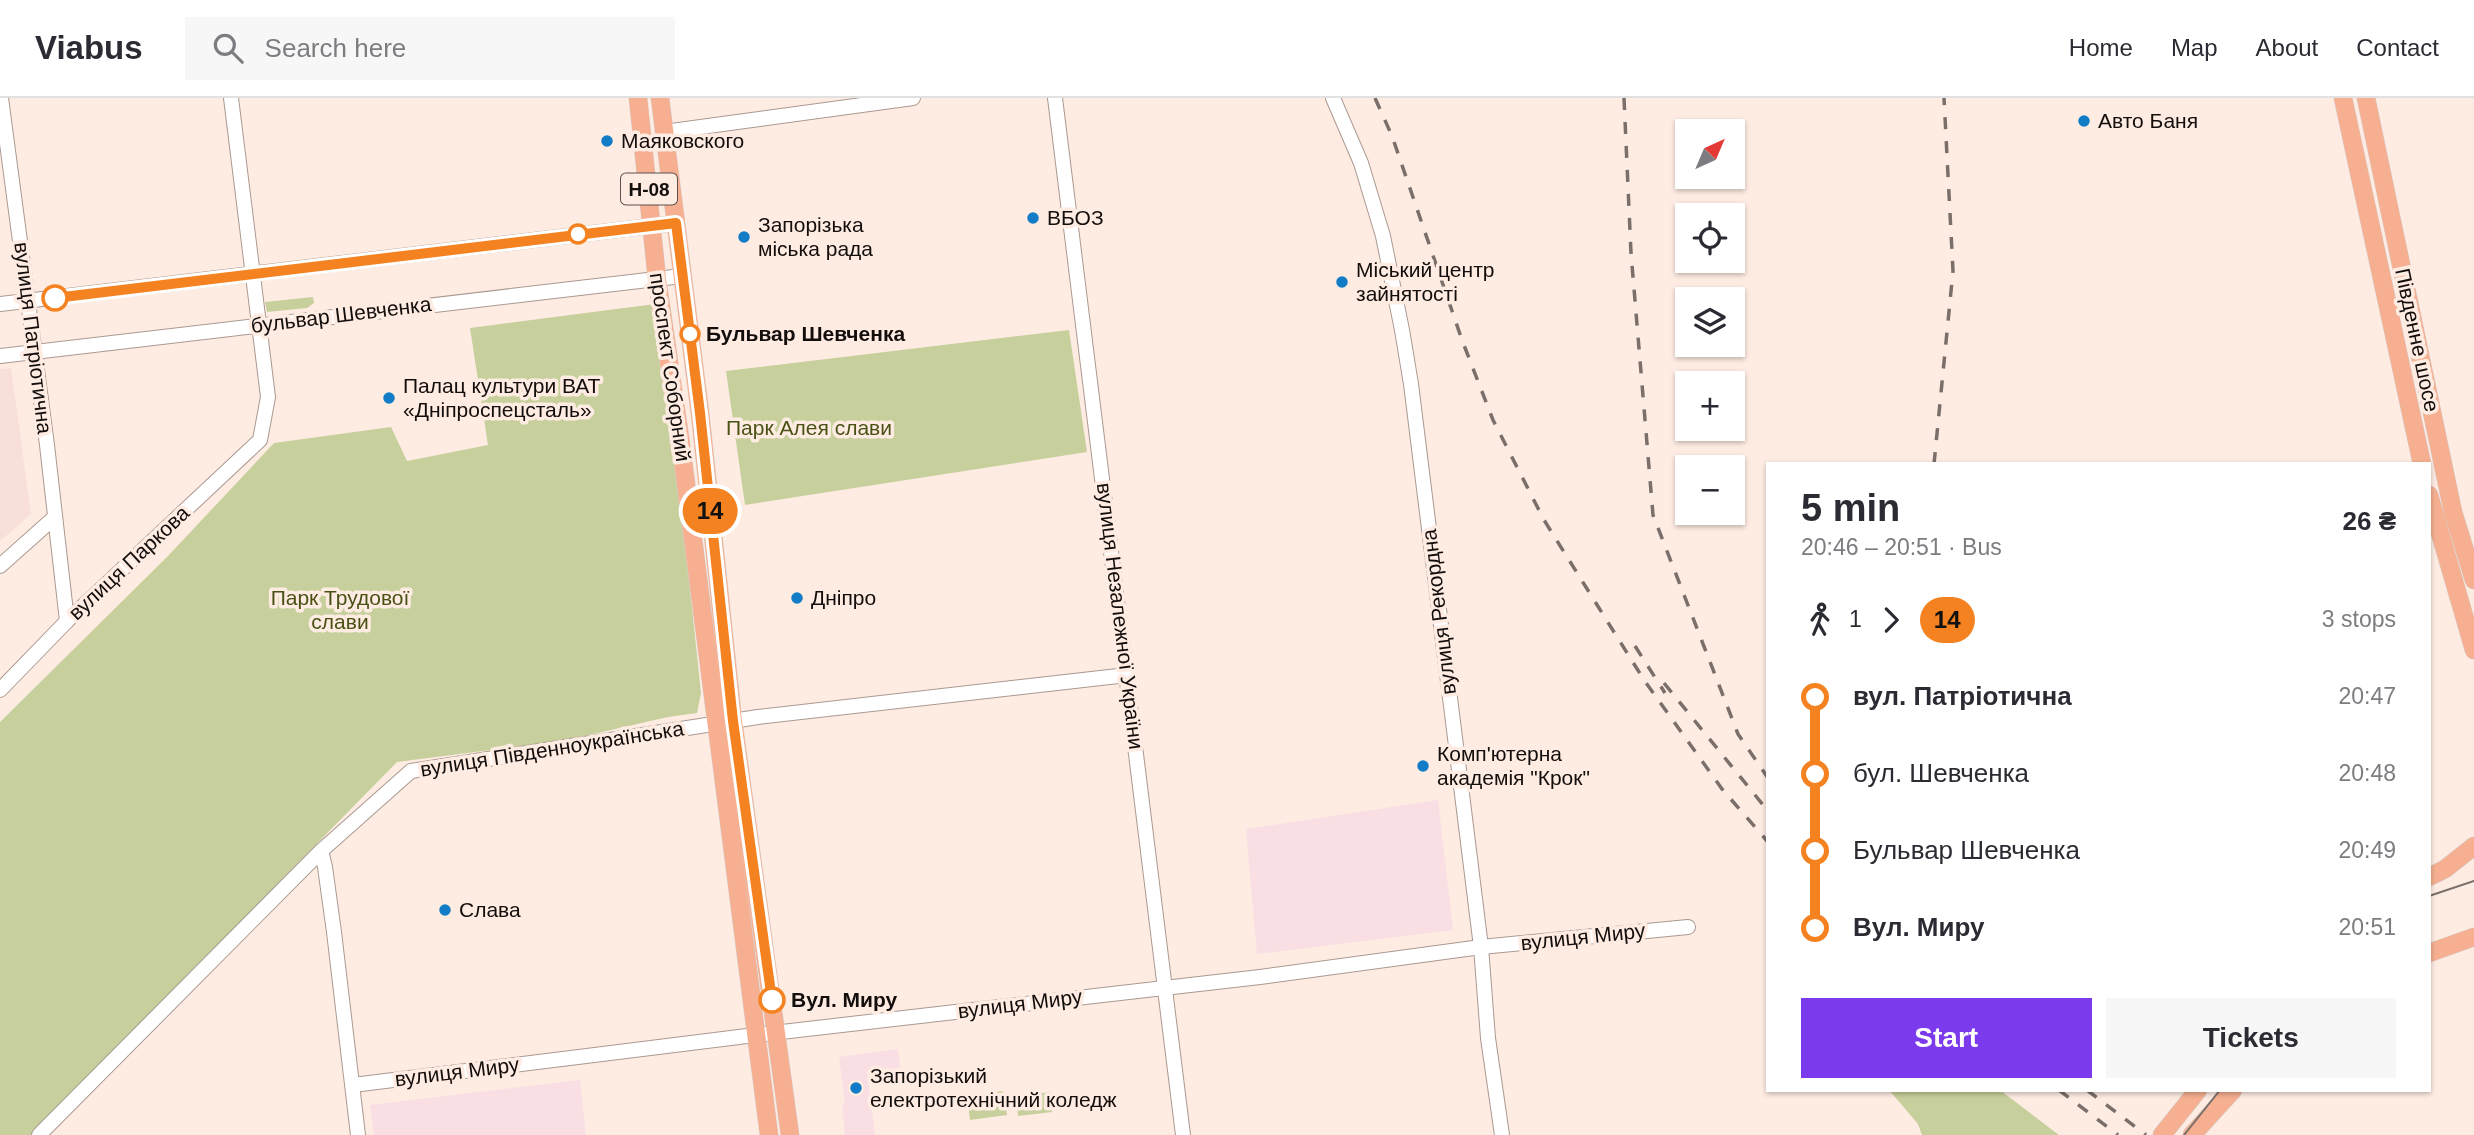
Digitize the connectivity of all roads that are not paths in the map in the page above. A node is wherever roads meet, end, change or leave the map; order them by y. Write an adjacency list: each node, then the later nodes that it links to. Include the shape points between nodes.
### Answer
1 (1, 98): 18 (street, вулиця Патріотична)
2 (231, 98): 15 (street)
3 (638, 98): 14 (main road, проспект Соборний / Н-08)
4 (660, 98): 10 (main road, проспект Соборний / Н-08)
5 (914, 98): 10 (street)
6 (1055, 98): 30 (street, вулиця Незалежної України)
7 (1333, 98): 38 (street, вулиця Рекордна, via 1361,163 1384,236 1402,330)
8 (2343, 98): 12 (main road, Південне шосе)
9 (2366, 98): 11 (main road, Південне шосе)
10 (664, 132): 13 (main road, проспект Соборний / Н-08)
11 (2391, 215): 12 (main road); 27 (main road, Південне шосе, via 2454,512)
12 (2367, 218): 23 (main road, Південне шосе)
13 (676, 223): 14 (street); 16 (main road, проспект Соборний / Н-08)
14 (653, 226): 15 (street); 17 (main road, проспект Соборний / Н-08)
15 (254, 275): 18 (street); 20 (street)
16 (682, 276): 17 (street, бульвар Шевченка); 32 (main road, проспект Соборний / Н-08, via 701,424)
17 (657, 279): 20 (street, бульвар Шевченка); 32 (main road, проспект Соборний / Н-08)
18 (29, 301): 19 (street); 21 (street, вулиця Патріотична)
19 (0, 304)
20 (260, 325): 21 (street, бульвар Шевченка); 28 (street, вулиця Паркова, via 268,397 260,440)
21 (35, 351): 22 (street, бульвар Шевченка); 25 (street, вулиця Патріотична)
22 (0, 355)
23 (2422, 462)
24 (2431, 502): 29 (main road)
25 (55, 517): 26 (street); 28 (street, вулиця Патріотична)
26 (0, 566)
27 (2474, 580)
28 (67, 621): 31 (street, вулиця Паркова)
29 (2474, 649)
30 (1126, 675): 32 (street, вулиця Південноукраїнська); 40 (street, вулиця Незалежної України)
31 (0, 690)
32 (724, 722): 34 (street, вулиця Південноукраїнська, via 411,771); 41 (main road, проспект Соборний / Н-08); 42 (main road, проспект Соборний / Н-08)
33 (2474, 846): 35 (main road)
34 (321, 851): 43 (street); 47 (street, вулиця Південноукраїнська)
35 (2431, 876)
36 (1688, 926): 38 (street, вулиця Миру)
37 (2474, 937): 39 (main road)
38 (1481, 947): 40 (street, вулиця Миру); 52 (street, вулиця Рекордна)
39 (2431, 952)
40 (1165, 986): 41 (street, вулиця Миру); 51 (street, вулиця Незалежної України)
41 (777, 1032): 42 (street, вулиця Миру); 50 (main road, проспект Соборний / Н-08)
42 (755, 1035): 43 (street, вулиця Миру); 49 (main road, проспект Соборний / Н-08)
43 (353, 1085): 48 (street)
44 (2196, 1092): 53 (main road)
45 (2231, 1092): 46 (main road)
46 (2195, 1132)
47 (39, 1135)
48 (358, 1135)
49 (769, 1135)
50 (790, 1135)
51 (1183, 1135)
52 (1502, 1135)
53 (2162, 1135)

